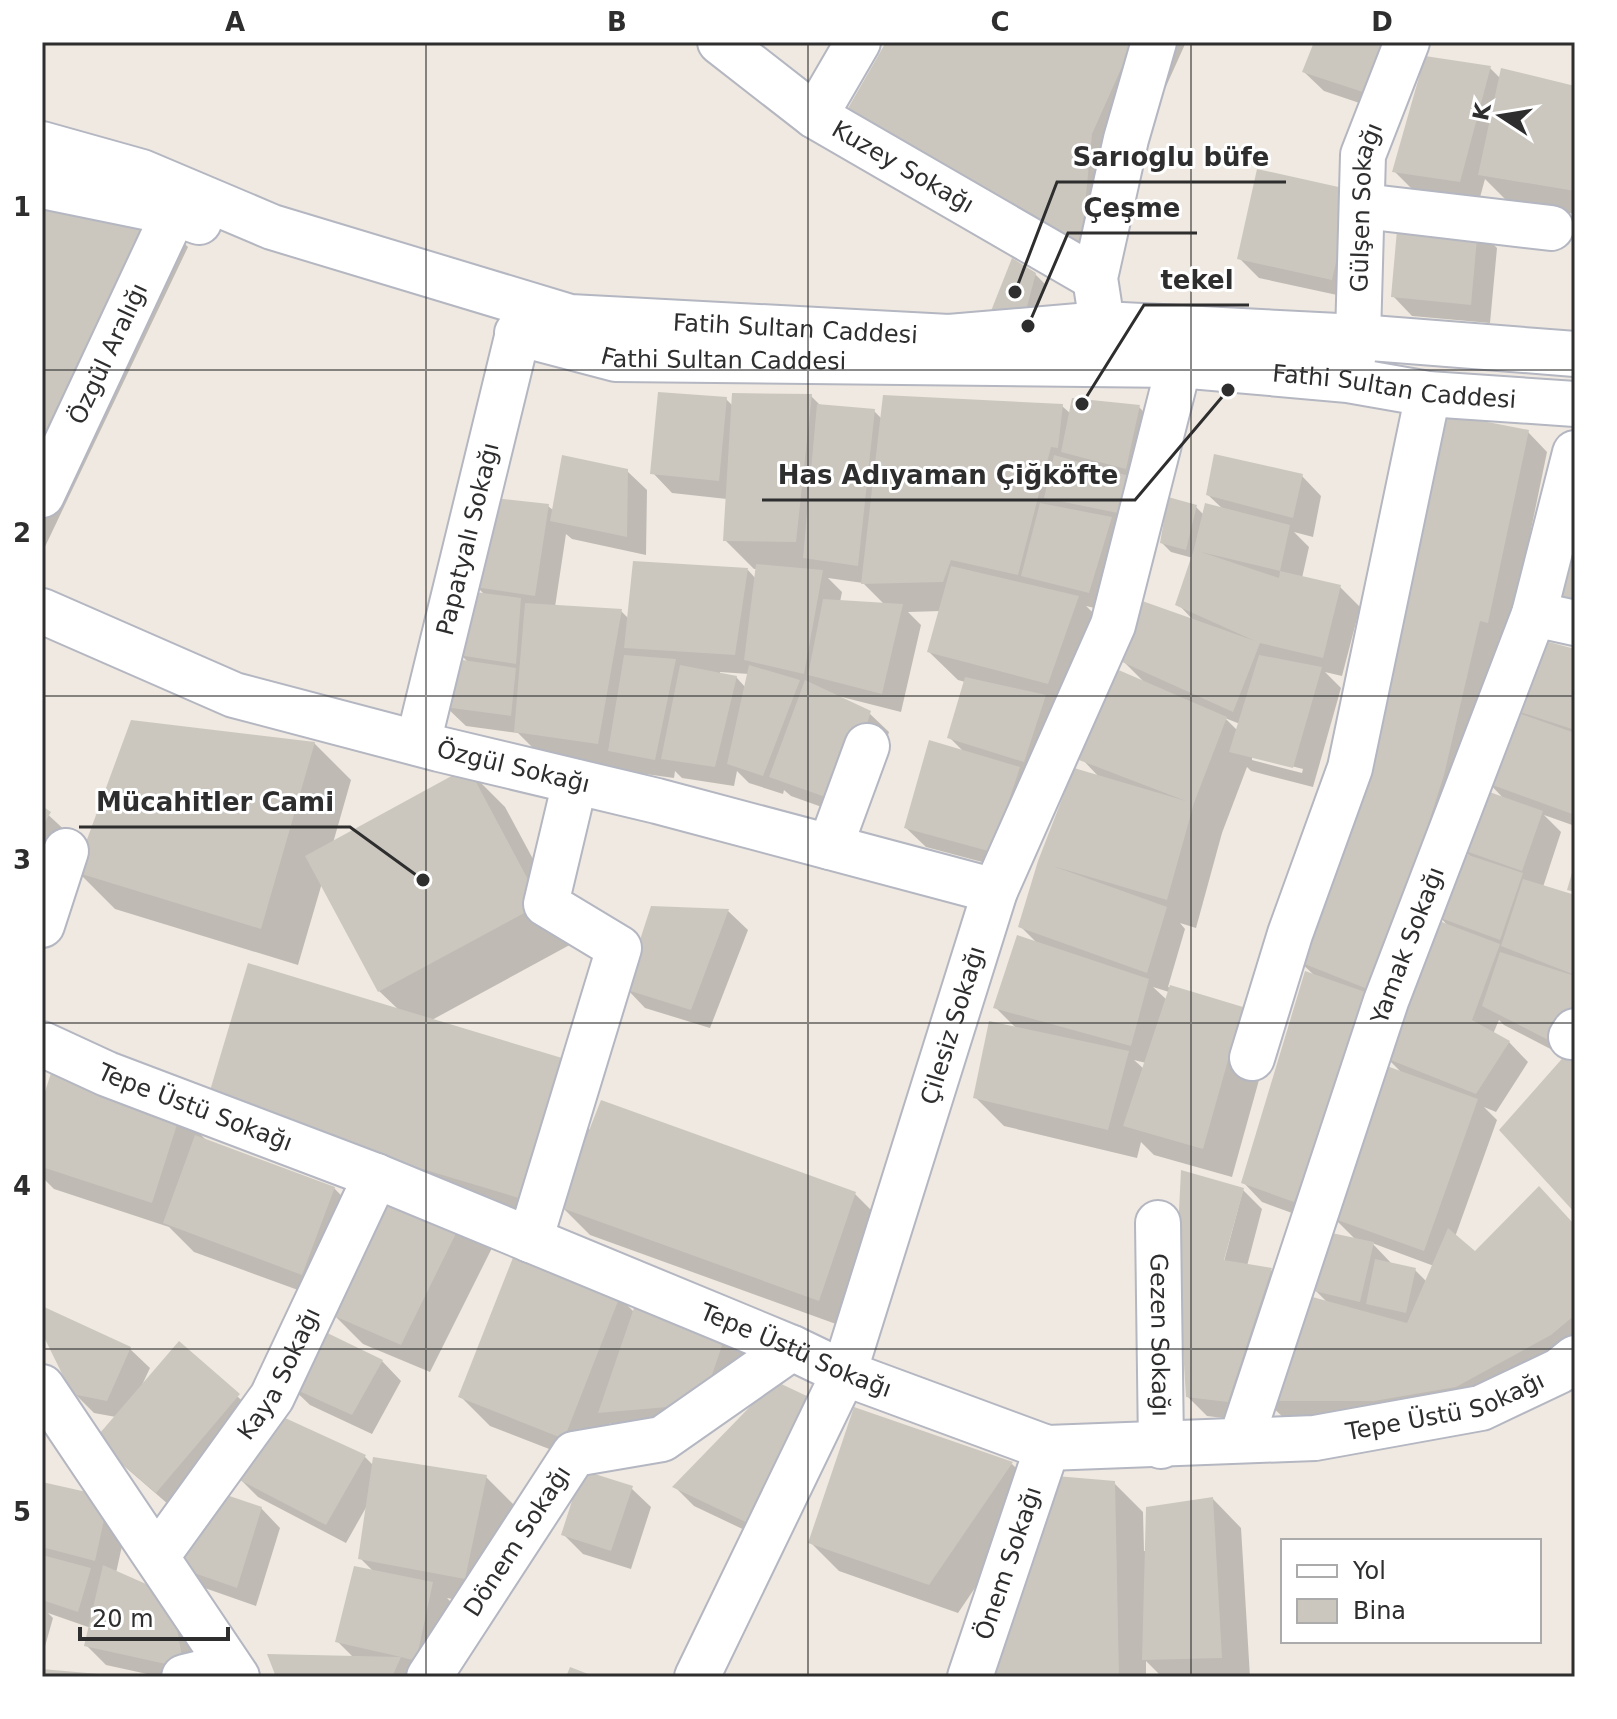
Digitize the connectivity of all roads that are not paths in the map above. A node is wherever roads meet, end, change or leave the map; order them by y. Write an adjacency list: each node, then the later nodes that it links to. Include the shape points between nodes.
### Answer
1 (720, 42): 5 (street, Kuzey Sokağı)
2 (858, 42): 5 (street)
3 (1154, 42): 11 (street)
4 (1407, 42): 8 (street, Gülşen Sokağı, via 1363,155)
5 (815, 116): 11 (street, Kuzey Sokağı)
6 (42, 144): 14 (street, Fatih Sultan Caddesi, via 142,172 272,227 570,317)
7 (42, 186): 9 (street, Fathi Sultan Caddesi)
8 (1363, 206): 10 (street); 13 (street, Gülşen Sokağı)
9 (174, 213): 12 (street, Fathi Sultan Caddesi); 21 (street, Özgül Aralığı)
10 (1551, 228)
11 (1095, 278): 14 (street)
12 (518, 333): 14 (street, Fathi Sultan Caddesi, via 616,359); 24 (street, Papatyalı Sokağı)
13 (1358, 337): 14 (street, Fatih Sultan Caddesi); 15 (street, Fatih Sultan Caddesi); 17 (street, Gülşen Sokağı)
14 (1102, 345): 16 (street, Fathi Sultan Caddesi)
15 (1575, 354)
16 (1179, 365): 17 (street, Fathi Sultan Caddesi); 29 (street, Çilesiz Sokağı, via 1113,625)
17 (1348, 380): 18 (street, Fathi Sultan Caddesi)
18 (1428, 394): 19 (street, Fathi Sultan Caddesi); 32 (street, via 1350,768)
19 (1575, 404)
20 (1575, 453): 23 (street, Yamak Sokağı)
21 (42, 495)
22 (42, 611): 24 (street, Özgül Sokağı, via 234,695)
23 (1555, 618): 40 (street, Yamak Sokağı, via 1386,1001)
24 (418, 743): 26 (street, Özgül Sokağı)
25 (867, 746): 27 (street)
26 (575, 782): 27 (street, Özgül Sokağı); 35 (street, via 546,904 619,948)
27 (830, 847): 29 (street, Özgül Sokağı)
28 (66, 851): 30 (street)
29 (995, 891): 38 (street, Çilesiz Sokağı)
30 (42, 925)
31 (42, 1044): 33 (street, Tepe Üstü Sokağı, via 107,1074)
32 (1252, 1058)
33 (376, 1176): 35 (street, Tepe Üstü Sokağı); 43 (street, Kaya Sokağı, via 272,1397)
34 (1158, 1223): 41 (street, Gezen Sokağı)
35 (530, 1240): 36 (street, Tepe Üstü Sokağı)
36 (792, 1348): 38 (street, Tepe Üstü Sokağı); 46 (street, Dönem Sokağı, via 662,1439 574,1454)
37 (1575, 1358): 40 (street, Tepe Üstü Sokağı, via 1481,1408 1315,1438)
38 (844, 1373): 42 (street, Tepe Üstü Sokağı); 47 (street, Çilesiz Sokağı)
39 (42, 1387): 43 (street)
40 (1241, 1440): 41 (street, Tepe Üstü Sokağı)
41 (1161, 1446): 42 (street, Tepe Üstü Sokağı)
42 (1047, 1448): 48 (street, Önem Sokağı)
43 (157, 1556): 44 (street)
44 (233, 1671): 45 (street)
45 (184, 1677)
46 (429, 1677)
47 (697, 1677)
48 (970, 1677)

